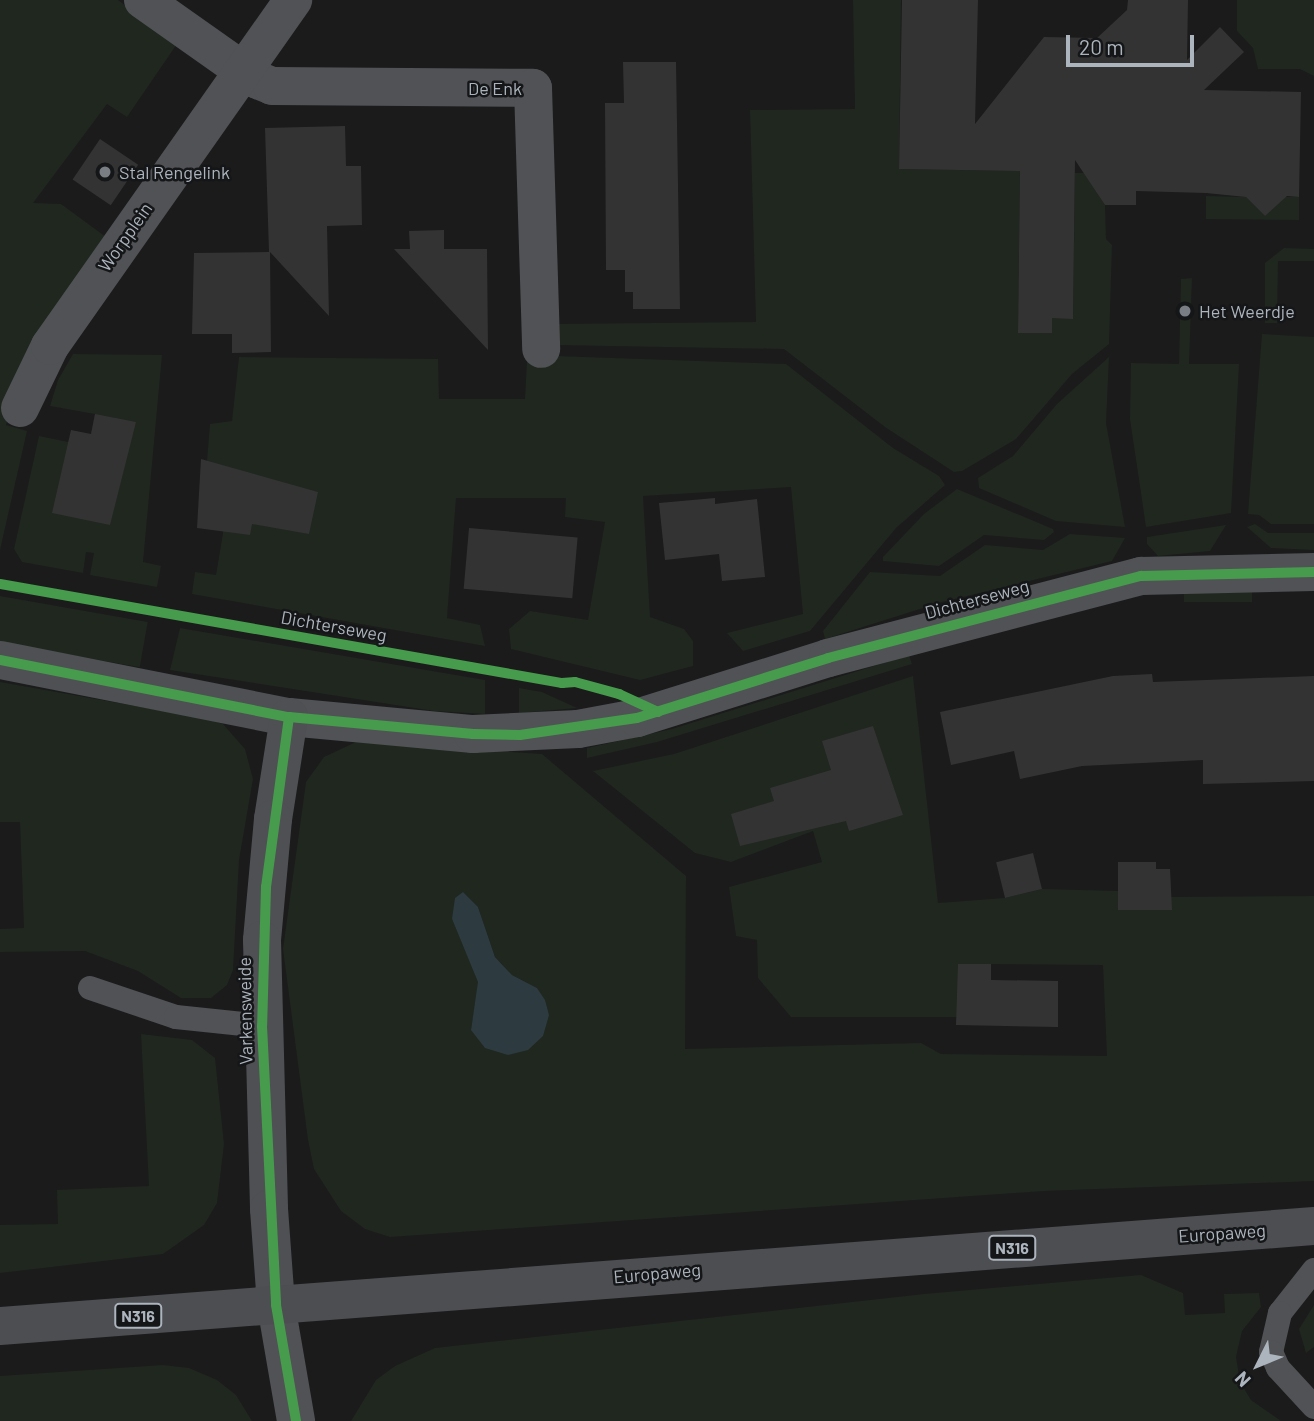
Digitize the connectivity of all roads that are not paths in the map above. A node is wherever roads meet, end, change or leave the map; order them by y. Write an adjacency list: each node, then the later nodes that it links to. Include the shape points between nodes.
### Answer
1 (143, 0): 3 (street)
2 (293, 0): 3 (street, Worpplein)
3 (243, 70): 4 (street, De Enk, via 272,86 534,88); 5 (street, Worpplein, via 50,345)
4 (541, 349)
5 (20, 408)
6 (1314, 572): 8 (street, Dichterseweg, via 1141,576 828,658 637,718 578,730 472,734)
7 (0, 660): 8 (street, Dichterseweg)
8 (289, 717): 10 (street, Varkensweide, via 266,887)
9 (90, 988): 10 (lane, via 176,1017)
10 (262, 1026): 13 (street, Varkensweide)
11 (1314, 1226): 13 (main road, Europaweg / N316)
12 (1314, 1270): 15 (lane, via 1280,1312 1271,1352 1278,1368)
13 (276, 1305): 14 (main road, Europaweg / N316); 16 (street)
14 (0, 1326)
15 (1314, 1407)
16 (296, 1421)

